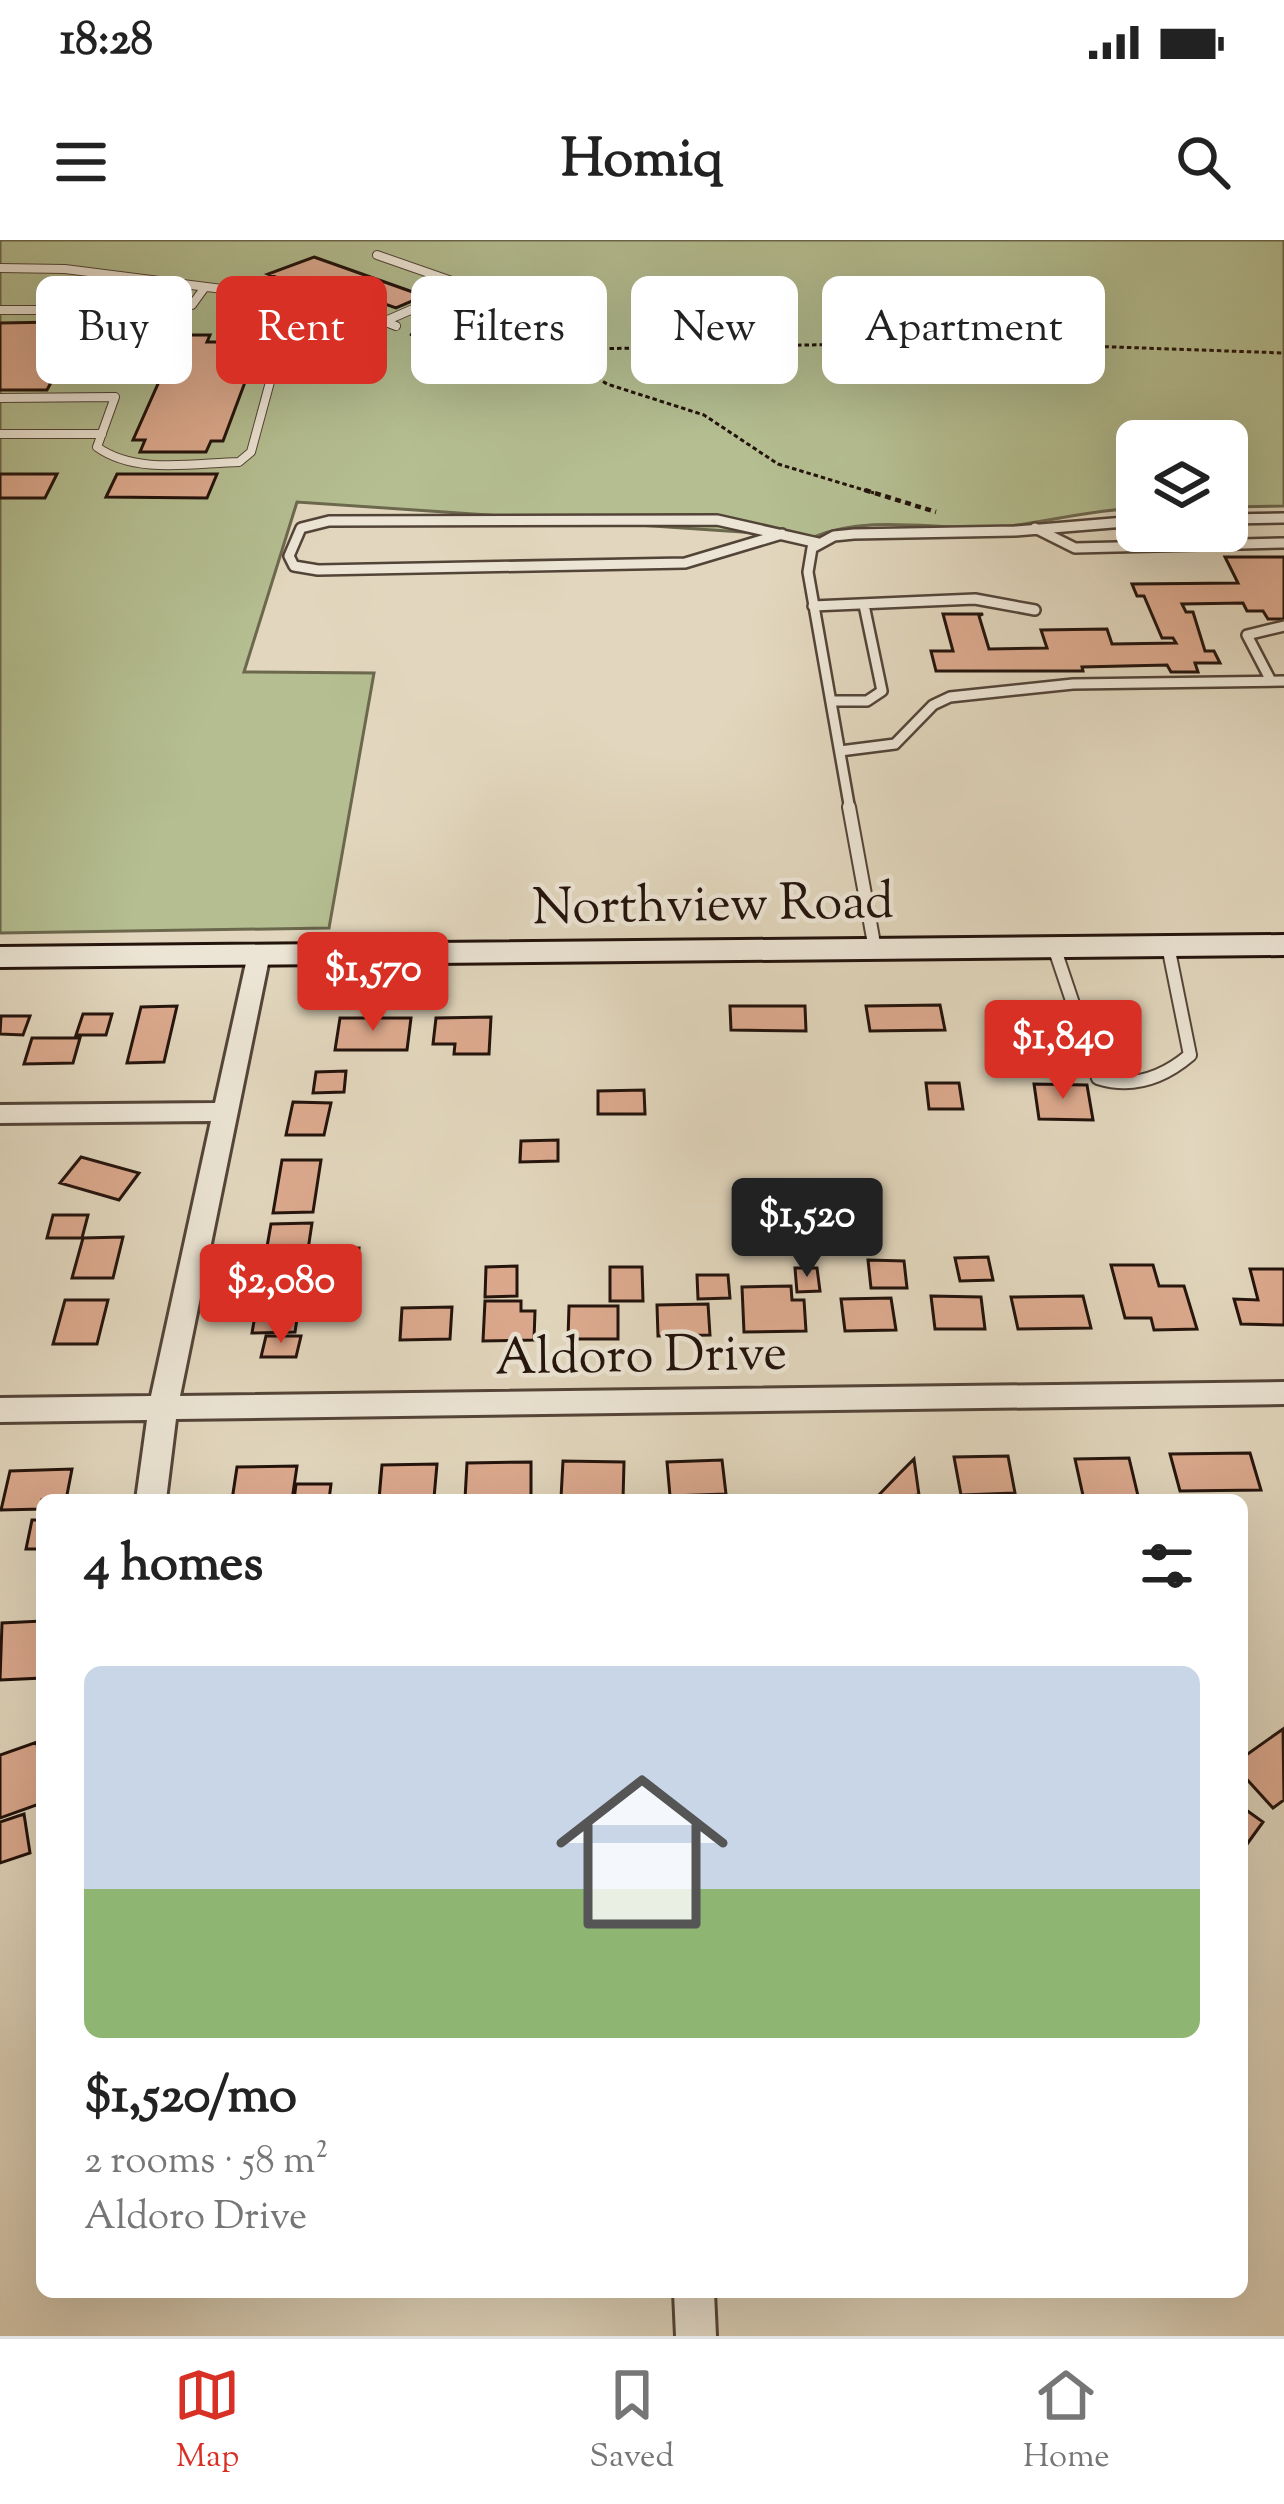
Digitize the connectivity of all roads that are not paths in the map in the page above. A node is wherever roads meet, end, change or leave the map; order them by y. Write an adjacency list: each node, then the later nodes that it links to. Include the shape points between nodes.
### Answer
1 (377, 255): 10 (lane, via 466,286)
2 (0, 268): 3 (lane)
3 (117, 276)
4 (192, 285): 5 (lane)
5 (206, 287): 6 (lane); 7 (lane)
6 (216, 288)
7 (192, 304)
8 (0, 310): 9 (lane)
9 (36, 310)
10 (387, 320)
11 (387, 323): 12 (lane)
12 (396, 326)
13 (269, 384): 16 (lane, via 250,452 239,462 131,463 104,455 97,447)
14 (0, 398): 16 (lane, via 115,397)
15 (0, 434): 16 (lane)
16 (102, 434)
17 (1284, 518): 18 (lane)
18 (1248, 519)
19 (1116, 522): 20 (lane)
20 (1035, 528): 22 (lane, via 854,534); 23 (lane, via 1075,548)
21 (782, 533): 21 (lane, via 700,520 329,521 302,528 289,556 294,566 318,570 648,566 713,558); 22 (lane)
22 (818, 543): 25 (lane, via 808,572)
23 (1284, 543)
24 (864, 605): 25 (lane); 26 (lane, via 975,599); 30 (lane, via 882,691 867,701)
25 (813, 606): 30 (lane)
26 (1035, 610)
27 (1284, 626): 28 (lane, via 1246,635)
28 (1270, 681): 29 (lane); 31 (lane, via 954,696 934,703 892,746)
29 (1284, 681)
30 (832, 701): 31 (lane)
31 (840, 751): 35 (lane)
32 (1284, 945): 33 (street, Northview Road)
33 (1168, 946): 34 (street, Northview Road); 34 (lane, via 1190,1055 1168,1075 1114,1085 1098,1078)
34 (1054, 947): 35 (street, Northview Road)
35 (875, 949): 36 (street, Northview Road)
36 (259, 954): 37 (street, Northview Road); 38 (street)
37 (0, 957)
38 (224, 1112): 39 (street); 41 (street)
39 (0, 1114)
40 (1284, 1393): 41 (street, Aldoro Drive)
41 (163, 1408): 42 (street, Aldoro Drive); 43 (street)
42 (0, 1410)
43 (152, 1494)
44 (694, 2298): 45 (street)
45 (695, 2336)

